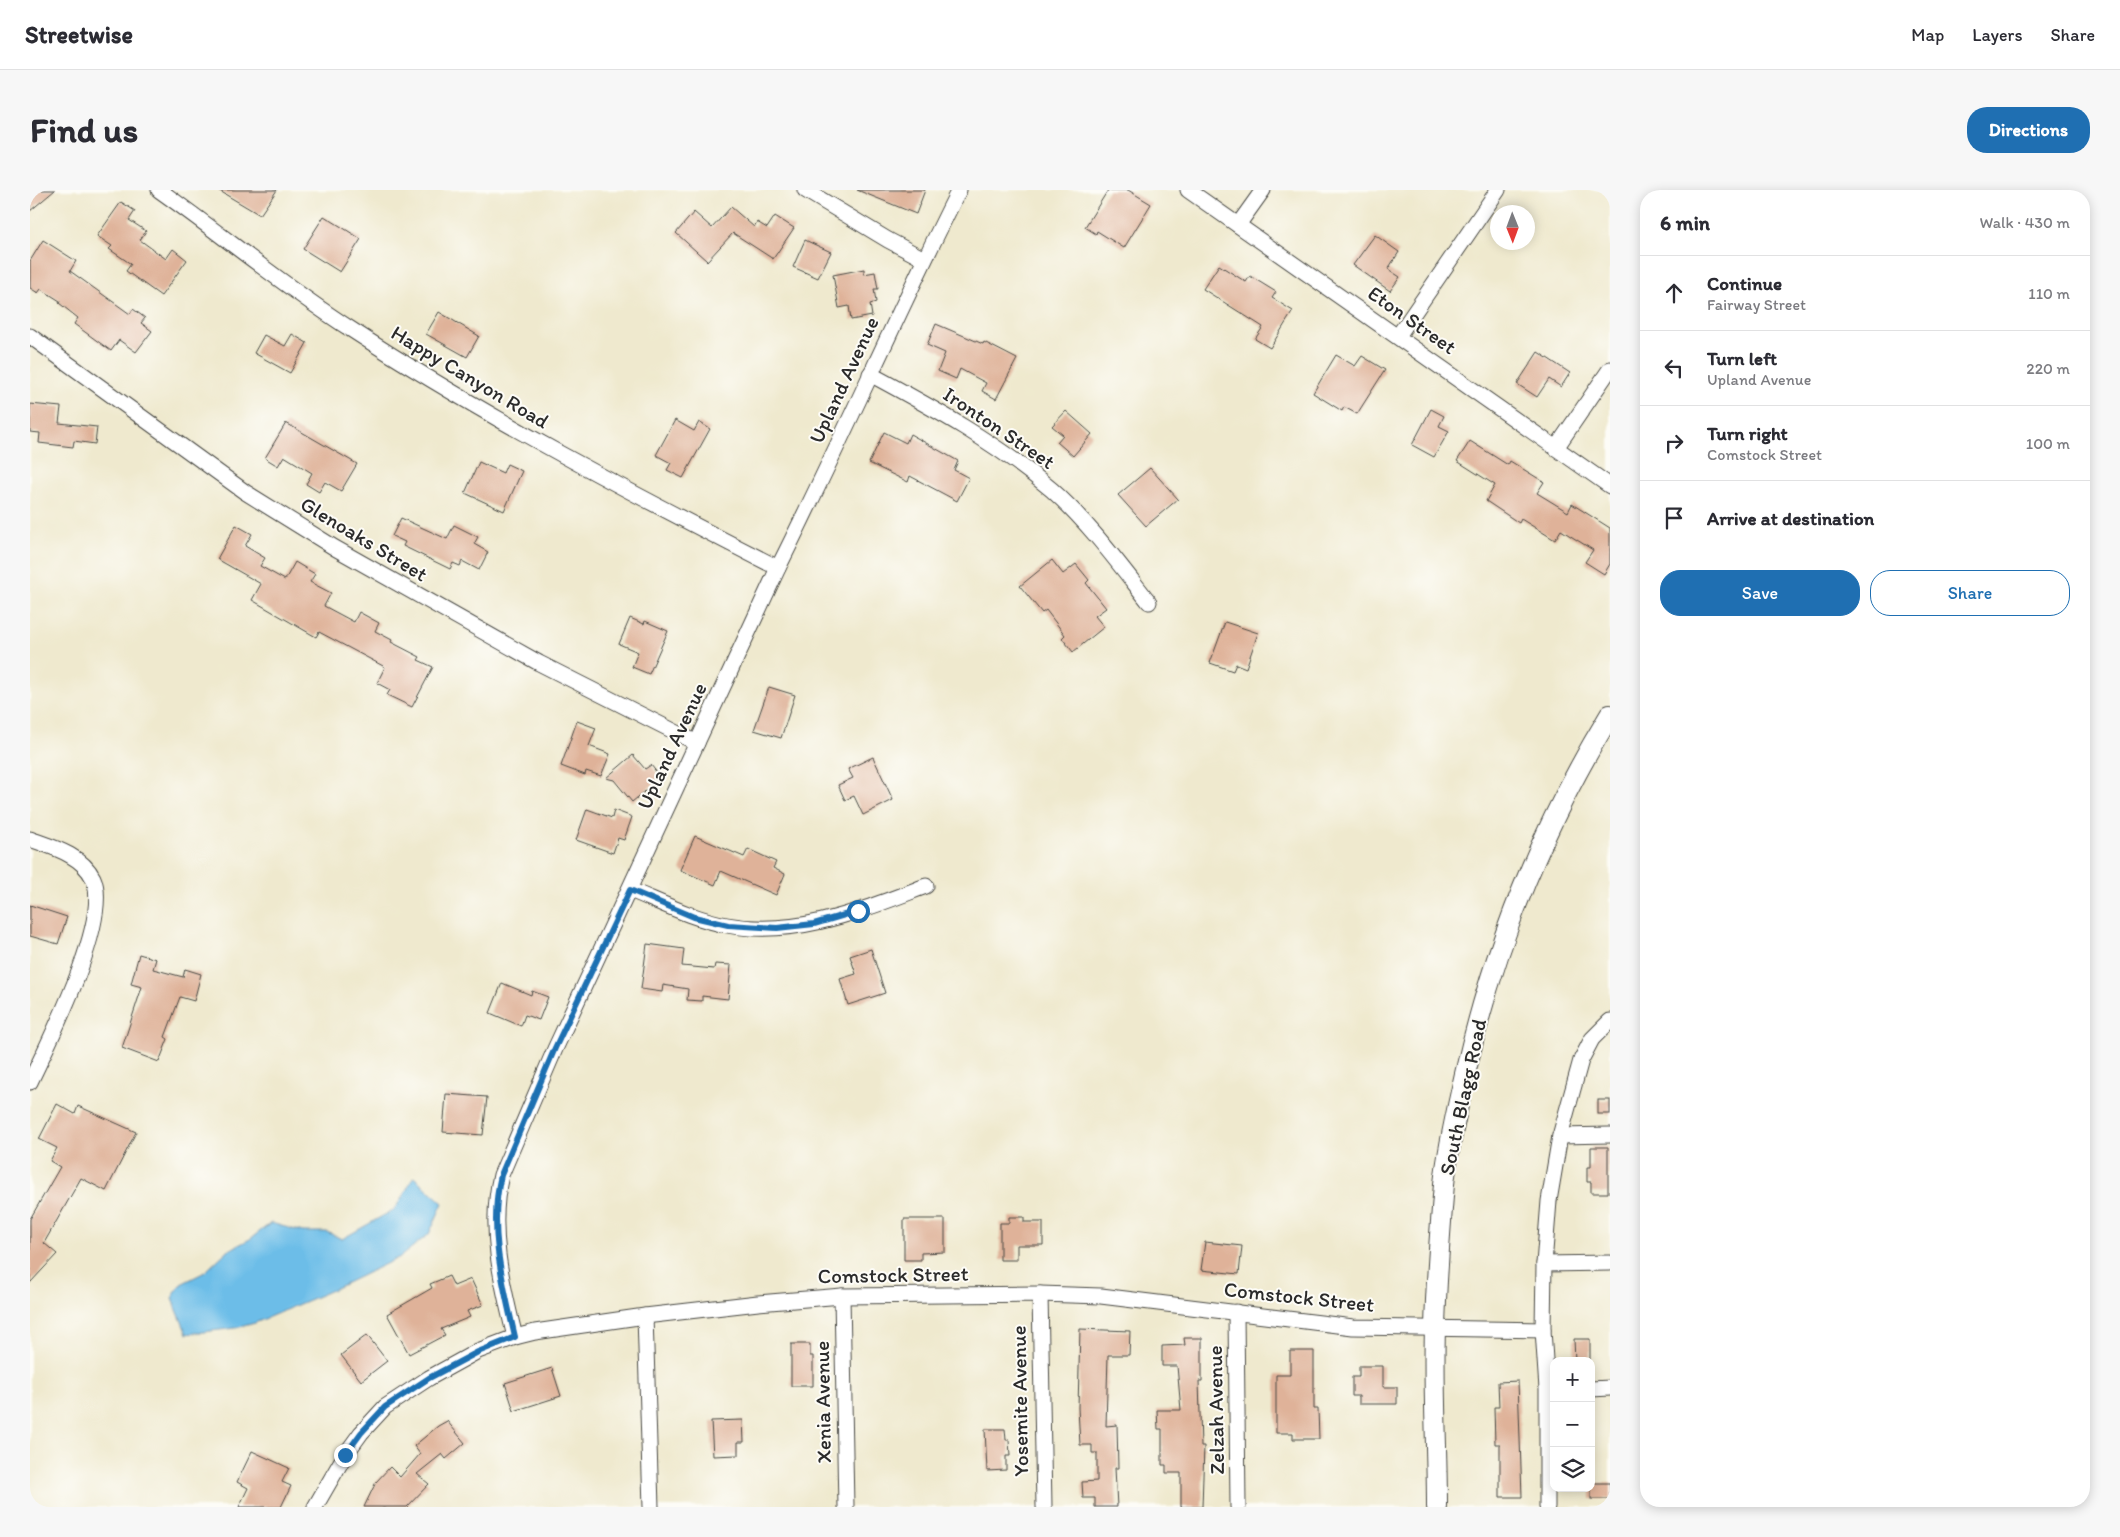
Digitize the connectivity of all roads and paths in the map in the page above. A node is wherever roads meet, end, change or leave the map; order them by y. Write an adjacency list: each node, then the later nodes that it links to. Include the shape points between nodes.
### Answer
1 (159, 190): 15 (street, Happy Canyon Road, via 351,330 497,419 628,492)
2 (805, 190): 8 (street)
3 (959, 190): 8 (street, Upland Avenue)
4 (1188, 190): 7 (street, Eton Street)
5 (1263, 190): 7 (street)
6 (1498, 190): 10 (street)
7 (1238, 225): 10 (street, Eton Street)
8 (924, 259): 12 (street, Upland Avenue)
9 (30, 336): 18 (street, Glenoaks Street, via 245,492 336,548 539,663)
10 (1398, 336): 13 (street, Eton Street)
11 (1610, 369): 13 (street)
12 (870, 374): 15 (street, Upland Avenue); 16 (street, Ironton Street, via 1004,452 1053,491 1097,537)
13 (1556, 448): 14 (street, Eton Street)
14 (1610, 486)
15 (778, 568): 18 (street, Upland Avenue)
16 (1149, 602)
17 (1610, 715): 32 (main road, South Blagg Road, via 1570,783 1542,840 1507,927 1476,1026 1444,1183)
18 (697, 743): 21 (street, Upland Avenue)
19 (30, 839): 23 (street, via 61,850 83,864 93,878 97,892 95,918 87,948 58,1025)
20 (926, 886): 21 (street, via 814,924 777,928 720,923 694,917)
21 (630, 890): 34 (street, Upland Avenue, via 555,1048 496,1194 497,1246)
22 (1610, 1021): 25 (street, via 1592,1039 1581,1060)
23 (30, 1082)
24 (1610, 1135): 25 (street)
25 (1560, 1136): 27 (street, via 1549,1201)
26 (1610, 1263): 27 (street)
27 (1544, 1264): 33 (street)
28 (1040, 1294): 29 (street, Comstock Street); 30 (street, Comstock Street, via 1101,1296); 41 (street, Yosemite Avenue)
29 (842, 1296): 31 (street, Comstock Street); 40 (street, Xenia Avenue)
30 (1236, 1312): 32 (street, Comstock Street, via 1353,1327); 42 (street, Zelzah Avenue)
31 (644, 1316): 34 (street, Comstock Street); 39 (street)
32 (1435, 1329): 33 (street, Comstock Street); 43 (main road, South Blagg Road)
33 (1543, 1330): 36 (street)
34 (515, 1337): 38 (street, Comstock Street, via 429,1378 385,1407 345,1455)
35 (1610, 1388): 37 (street)
36 (1550, 1389): 44 (street)
37 (1595, 1389)
38 (315, 1507)
39 (651, 1507)
40 (846, 1507)
41 (1044, 1507)
42 (1238, 1507)
43 (1437, 1507)
44 (1547, 1507)

